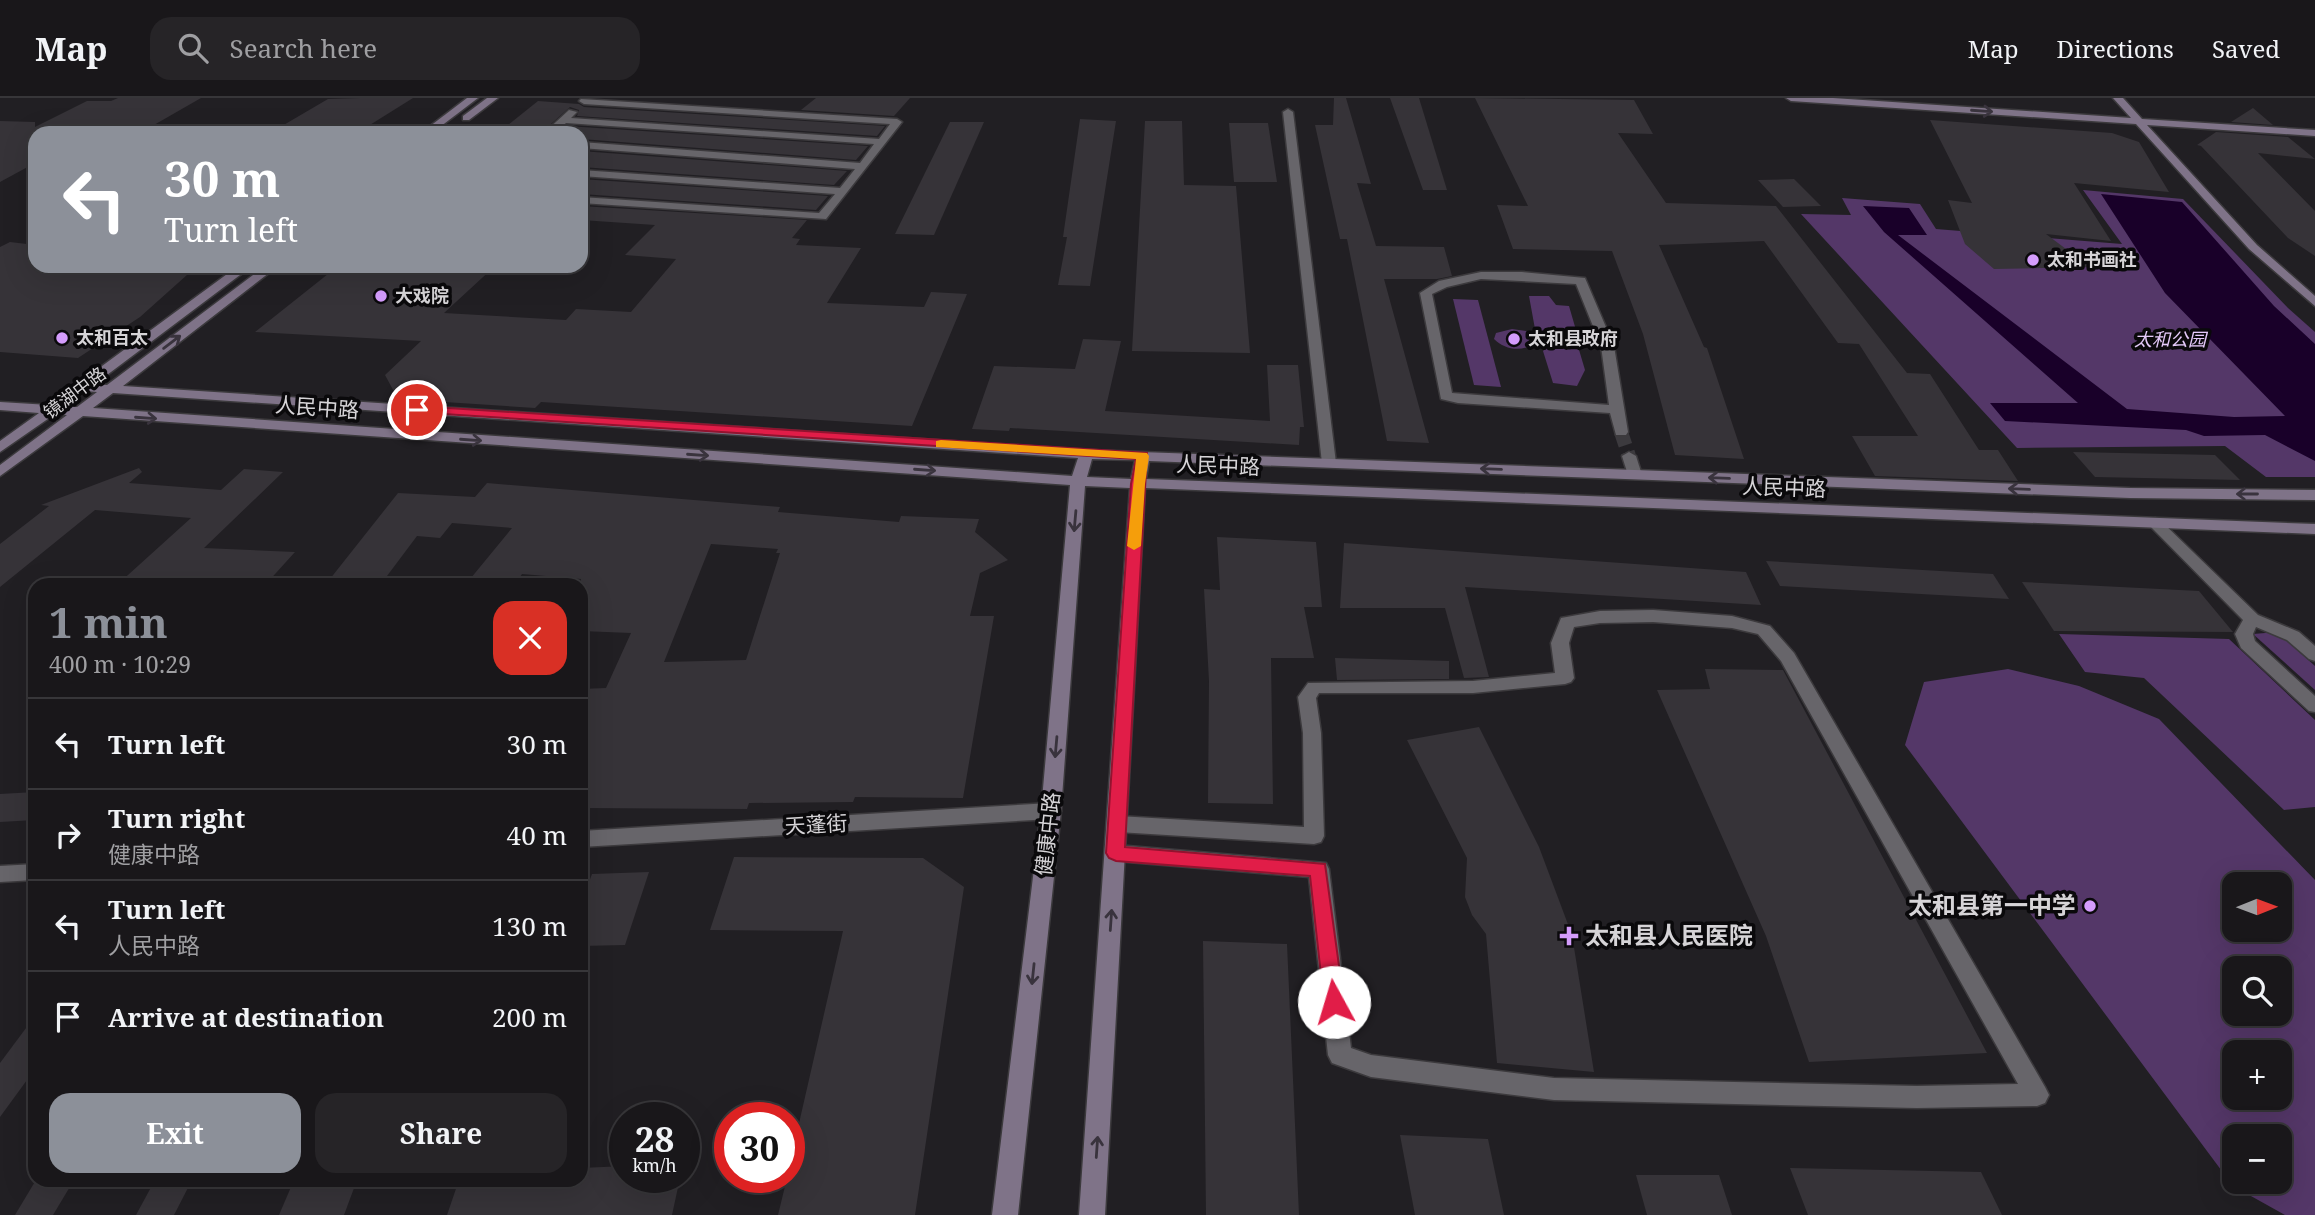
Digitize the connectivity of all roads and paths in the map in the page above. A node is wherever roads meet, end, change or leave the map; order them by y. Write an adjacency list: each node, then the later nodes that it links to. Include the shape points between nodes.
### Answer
1 (473, 98): 12 (main road)
2 (493, 98): 13 (main road)
3 (1791, 98): 10 (main road, one-way to 10)
4 (1937, 98): 7 (main road)
5 (2118, 98): 7 (main road)
6 (585, 99): 9 (street); 16 (street, via 897,122)
7 (2131, 111): 10 (main road); 11 (main road)
8 (1288, 112): 36 (street)
9 (564, 120): 14 (street); 16 (street)
10 (2142, 122): 15 (main road); 24 (main road, via 2253,247)
11 (2315, 123)
12 (435, 126)
13 (456, 126)
14 (557, 126)
15 (2315, 133)
16 (881, 142): 18 (street)
17 (588, 146): 18 (street)
18 (862, 166): 20 (street)
19 (588, 173): 20 (street)
20 (843, 191): 21 (street, via 822,217)
21 (588, 200)
22 (237, 273): 25 (main road, 镜湖中路)
23 (263, 273): 26 (main road, 镜湖中路, one-way to 23)
24 (2315, 302)
25 (82, 387): 26 (main road, 人民中路); 29 (main road, 镜湖中路)
26 (110, 389): 30 (main road, 镜湖中路); 33 (main road, 人民中路)
27 (0, 406): 29 (main road, 人民中路)
28 (1614, 409): 28 (street, via 1612,366 1581,281 1471,276 1426,293 1446,396); 31 (street)
29 (50, 411): 30 (main road, 人民中路); 32 (main road, 镜湖中路)
30 (78, 414): 37 (main road, 镜湖中路); 39 (main road, 人民中路, one-way to 39)
31 (1621, 432)
32 (0, 448)
33 (1086, 454): 34 (main road, 人民中路); 39 (main road, 健康中路)
34 (1143, 456): 36 (main road, 人民中路); 40 (main road)
35 (1629, 456): 38 (street)
36 (1329, 463): 38 (main road, 人民中路, one-way to 36)
37 (0, 472)
38 (1635, 475): 41 (main road, 人民中路, one-way to 38)
39 (1078, 481): 40 (main road, 人民中路); 47 (main road, 健康中路, one-way to 47)
40 (1138, 484): 42 (main road, 人民中路); 48 (main road)
41 (2315, 495)
42 (2155, 523): 43 (main road, 人民中路); 44 (street)
43 (2315, 529)
44 (2252, 619): 45 (street, via 2293,636); 46 (street, via 2244,634 2247,644)
45 (2315, 655)
46 (2315, 706)
47 (1051, 811): 49 (street, 天蓬街); 53 (main road, 健康中路, one-way to 53)
48 (1118, 824): 50 (main road); 50 (street, via 1314,836 1307,698 1314,687 1473,687 1565,678 1560,643 1567,622 1600,617 1653,616 1764,629 1788,657 2037,1095 1917,1097 1554,1088 1371,1066 1340,1055 1319,869)
49 (588, 839)
50 (1116, 853): 54 (main road, one-way to 50)
51 (28, 872): 52 (street)
52 (0, 874)
53 (1005, 1215)
54 (1093, 1215)

